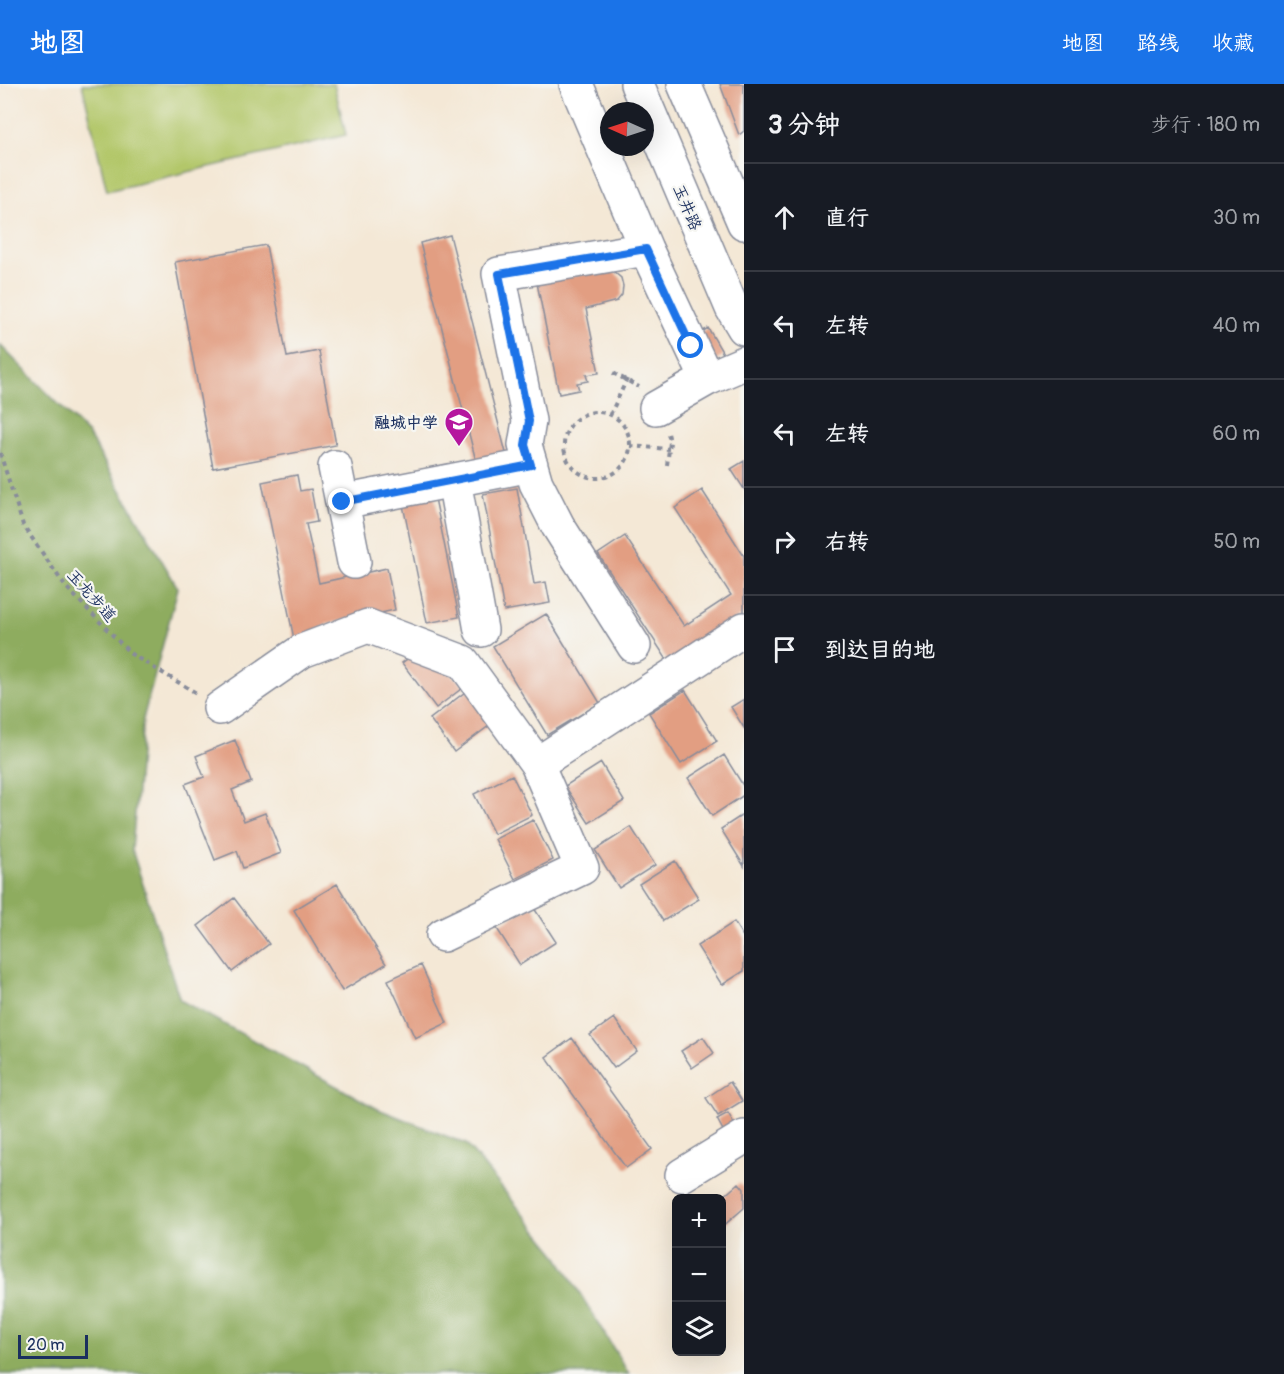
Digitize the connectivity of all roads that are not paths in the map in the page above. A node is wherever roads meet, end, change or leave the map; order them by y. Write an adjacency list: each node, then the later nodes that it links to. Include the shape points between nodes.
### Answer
1 (576, 84): 5 (street)
2 (637, 84): 6 (street, 玉井路)
3 (684, 84): 4 (street)
4 (744, 223)
5 (646, 249): 8 (street); 10 (street, via 499,274 529,421 525,445)
6 (744, 328)
7 (744, 363): 8 (street)
8 (707, 379): 9 (street)
9 (656, 408)
10 (531, 465): 12 (street); 17 (street, via 558,526)
11 (335, 467): 13 (street)
12 (454, 480): 13 (street); 16 (street)
13 (342, 502): 14 (street)
14 (354, 562)
15 (744, 629): 19 (street)
16 (481, 630)
17 (634, 646)
18 (220, 708): 19 (street, via 302,651 368,626 463,662)
19 (537, 764): 20 (street, via 582,868)
20 (443, 934)
21 (744, 1137): 22 (street)
22 (682, 1175)

